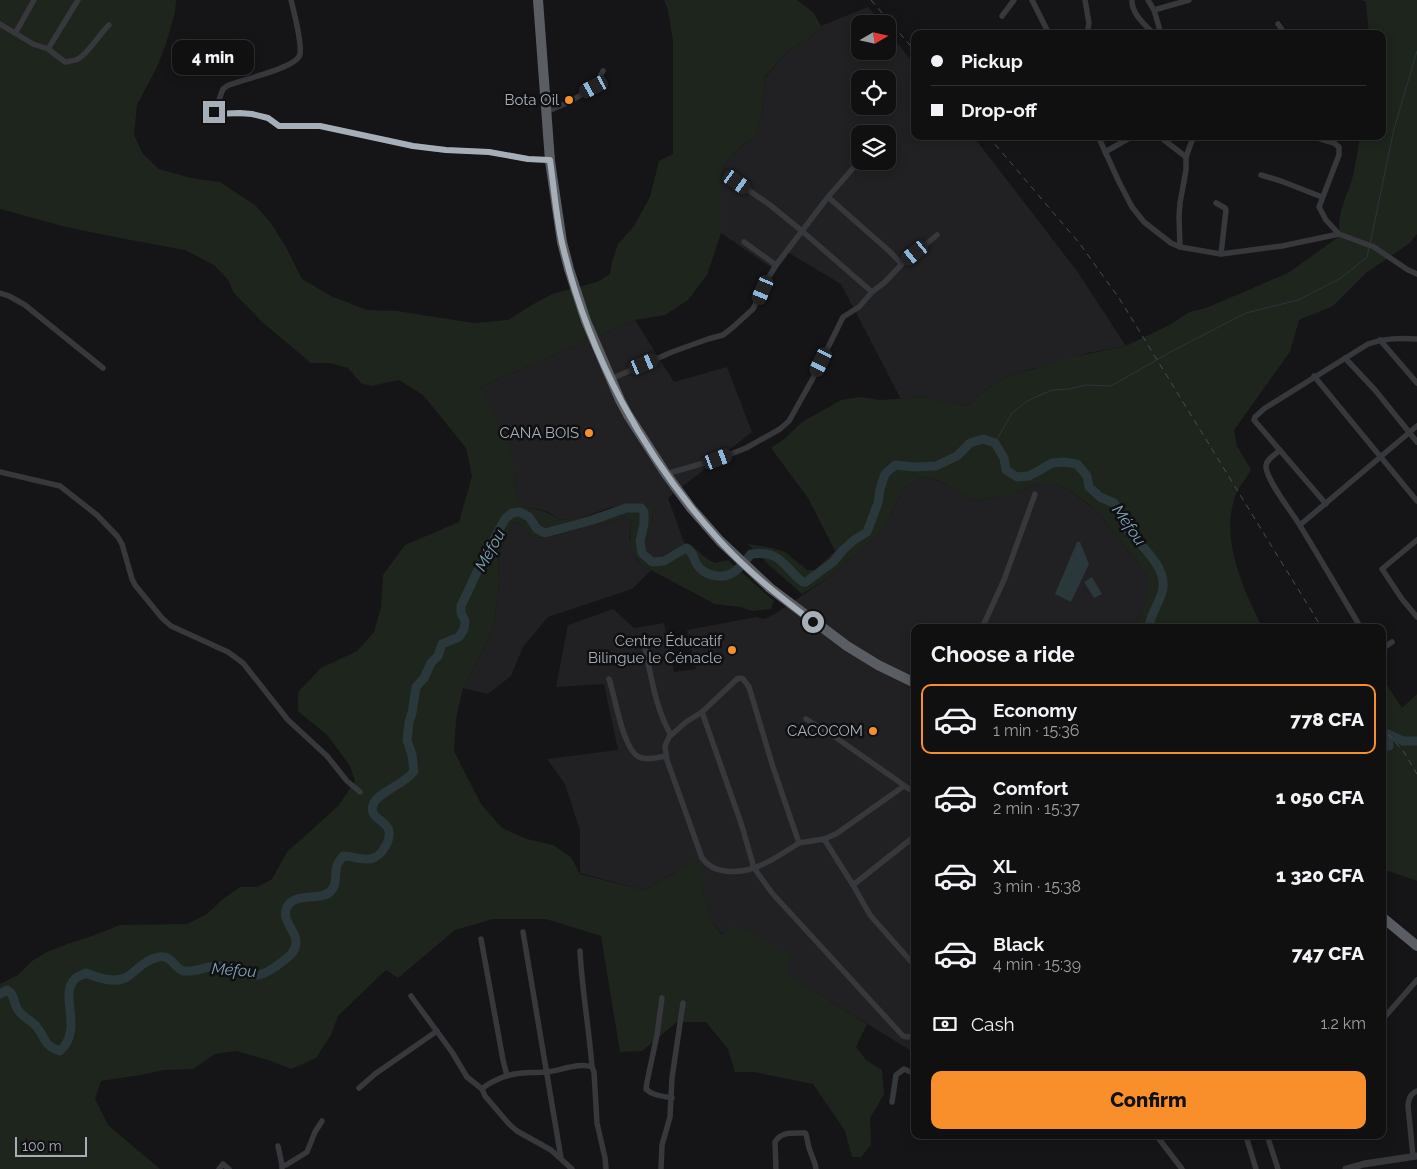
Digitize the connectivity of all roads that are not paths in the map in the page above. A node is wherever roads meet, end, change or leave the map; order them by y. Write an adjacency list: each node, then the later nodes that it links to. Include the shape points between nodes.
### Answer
1 (34, 0): 21 (street)
2 (78, 0): 22 (street)
3 (290, 0): 32 (street, via 297,30 298,58 226,86 214,113 252,114 268,118 279,126 320,126 413,146)
4 (538, 0): 24 (highway)
5 (1014, 0): 12 (street)
6 (1032, 0): 16 (street)
7 (1085, 0): 17 (street)
8 (1132, 0): 18 (street, via 1133,9)
9 (1148, 0): 11 (street)
10 (1189, 0): 11 (street)
11 (1154, 10): 19 (street)
12 (1002, 16)
13 (0, 24): 21 (street)
14 (1278, 24): 20 (street)
15 (109, 25): 22 (street, via 78,59 66,62)
16 (1047, 30)
17 (1088, 30)
18 (1150, 30)
19 (1159, 30)
20 (1282, 30)
21 (16, 32): 22 (street, via 33,44)
22 (48, 49)
23 (603, 71): 24 (street, via 594,87)
24 (546, 112): 32 (highway)
25 (1100, 140): 30 (street)
26 (1126, 140): 30 (street)
27 (1164, 140): 31 (street)
28 (1193, 140): 31 (street)
29 (1324, 140): 37 (street, via 1334,143 1340,151)
30 (1105, 152): 43 (street, via 1132,207 1144,222)
31 (1186, 157): 43 (street, via 1179,216)
32 (550, 160): 55 (highway, via 557,215 569,269 586,321)
33 (852, 170): 36 (street)
34 (1261, 175): 37 (street)
35 (737, 182): 39 (street)
36 (828, 197): 39 (street); 45 (street)
37 (1322, 197): 40 (street, via 1319,207)
38 (1216, 203): 44 (street, via 1226,210)
39 (802, 231): 46 (street); 48 (street)
40 (1338, 234): 44 (street); 47 (street, via 1374,247)
41 (937, 236): 45 (street)
42 (744, 242): 46 (street)
43 (1180, 247): 44 (street)
44 (1221, 254)
45 (902, 264): 48 (street)
46 (776, 266): 55 (street, via 753,309 726,334 665,355)
47 (1417, 274)
48 (872, 292): 63 (street, via 859,307 843,317 789,421 746,448)
49 (0, 293): 53 (street, via 25,305)
50 (1417, 339): 51 (street)
51 (1380, 340): 52 (street); 56 (street)
52 (1345, 358): 54 (street); 58 (street)
53 (103, 368)
54 (1314, 376): 60 (street, via 1255,417 1254,420); 61 (street)
55 (611, 379): 63 (highway, via 628,414)
56 (1417, 384)
57 (1417, 426): 58 (street)
58 (1409, 432): 59 (street); 61 (street)
59 (1417, 442)
60 (1280, 450): 66 (street); 67 (street, via 1267,461 1267,471)
61 (1381, 457): 65 (street); 66 (street)
62 (0, 472): 83 (street, via 60,486 97,515 118,537 132,579 162,618 171,626 228,652 243,663 288,720)
63 (666, 474): 76 (highway, via 720,541 770,588 847,646)
64 (1035, 494): 70 (street, via 1004,580)
65 (1417, 501)
66 (1326, 504): 67 (street)
67 (1300, 525): 71 (street)
68 (1417, 540): 69 (street, via 1382,569)
69 (1417, 616)
70 (984, 624)
71 (1359, 624)
72 (1392, 642): 74 (street)
73 (644, 644): 79 (street, via 660,710)
74 (1386, 646)
75 (608, 679): 80 (street, via 628,746 641,758)
76 (911, 681)
77 (702, 712): 79 (street); 86 (street, via 737,679 743,679 749,687 773,768); 87 (street)
78 (806, 719): 81 (street)
79 (671, 735): 80 (street, via 665,746)
80 (666, 756): 87 (street, via 706,864 735,872)
81 (904, 786): 82 (street); 84 (street)
82 (911, 790)
83 (360, 792)
84 (824, 839): 86 (street); 88 (street)
85 (911, 839): 88 (street)
86 (800, 842): 87 (street)
87 (754, 868): 101 (street, via 776,898 903,1036)
88 (853, 885): 94 (street, via 870,915)
89 (1386, 920): 92 (highway)
90 (524, 932): 103 (street)
91 (481, 939): 105 (street)
92 (1417, 946)
93 (580, 951): 102 (street)
94 (911, 961)
95 (1417, 980): 99 (street)
96 (412, 996): 100 (street)
97 (662, 998): 109 (street, via 646,1089)
98 (683, 1002): 109 (street)
99 (1386, 1015)
100 (437, 1031): 106 (street); 107 (street, via 468,1077)
101 (911, 1036)
102 (592, 1067): 103 (street); 122 (street, via 597,1123)
103 (546, 1072): 105 (street); 117 (street)
104 (911, 1072): 110 (street, via 904,1069 896,1075)
105 (507, 1076): 107 (street, via 491,1082)
106 (359, 1088)
107 (482, 1090): 117 (street, via 517,1131)
108 (1417, 1091): 116 (street, via 1409,1097 1408,1106)
109 (672, 1098): 123 (street, via 661,1152)
110 (892, 1102)
111 (322, 1121): 118 (street, via 307,1152)
112 (1159, 1139): 126 (street)
113 (1247, 1139): 127 (street)
114 (1268, 1139): 128 (street)
115 (278, 1146): 118 (street)
116 (1415, 1156): 129 (street)
117 (561, 1158): 121 (street)
118 (282, 1167)
119 (219, 1169): 120 (street, via 223,1164)
120 (229, 1169)
121 (572, 1169)
122 (606, 1169)
123 (661, 1169)
124 (776, 1169): 125 (street, via 776,1139 787,1133 796,1133 806,1134)
125 (816, 1169)
126 (1182, 1169)
127 (1256, 1169)
128 (1278, 1169)
129 (1346, 1169)

